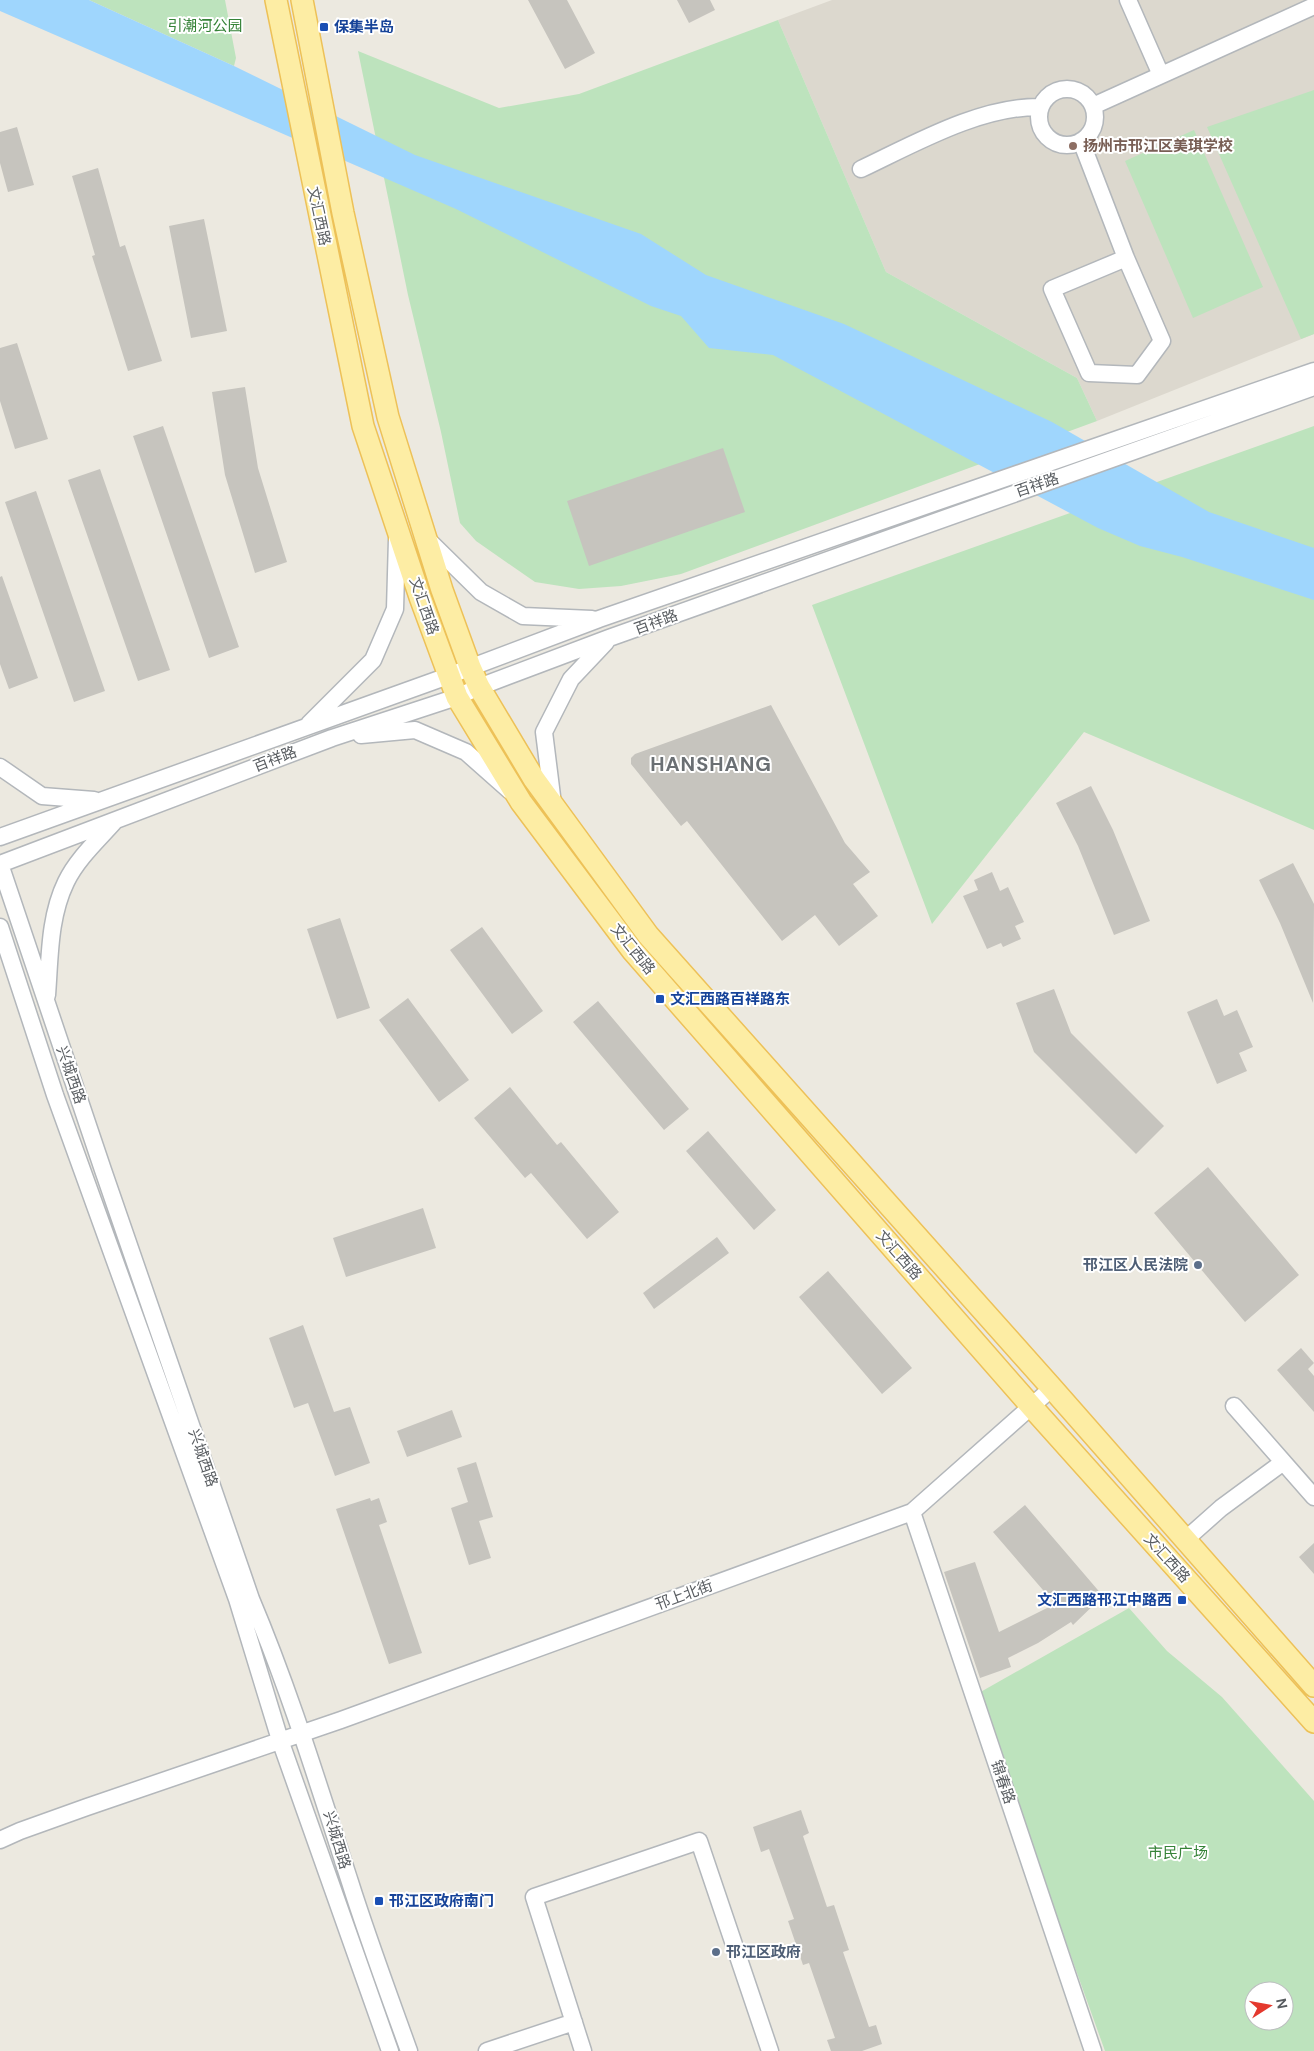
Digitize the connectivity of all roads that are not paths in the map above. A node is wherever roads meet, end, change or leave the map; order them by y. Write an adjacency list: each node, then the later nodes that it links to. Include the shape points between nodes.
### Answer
1 (276, 0): 13 (main road, 文汇西路, via 363,426)
2 (302, 0): 14 (main road, 文汇西路, via 343,213 388,417)
3 (1128, 0): 5 (street)
4 (1314, 6): 5 (street)
5 (1161, 74): 6 (street)
6 (1093, 106): 7 (street, via 1085,95 1073,89 1060,89 1048,96); 8 (street, via 1093,126)
7 (1040, 107): 8 (street, via 1039,120 1044,133 1054,142 1068,145); 9 (street, via 1023,107 960,123)
8 (1080, 141): 10 (street)
9 (860, 169)
10 (1126, 258): 10 (street, via 1162,340 1137,375 1089,373 1052,289)
11 (1314, 371): 15 (street, 百祥路)
12 (1314, 387): 16 (street, 百祥路)
13 (397, 527): 18 (main road, 文汇西路); 21 (street, via 396,609 373,660)
14 (426, 538): 15 (street, via 481,592 523,616); 17 (main road, 文汇西路)
15 (599, 619): 17 (street, 百祥路)
16 (609, 638): 19 (street, 百祥路); 26 (street, via 571,680 544,732)
17 (470, 667): 18 (street, 百祥路); 19 (main road, 文汇西路)
18 (448, 676): 20 (main road, 文汇西路); 21 (street, 百祥路)
19 (479, 686): 20 (street, 百祥路); 26 (main road, 文汇西路)
20 (457, 697): 22 (street, 百祥路); 25 (main road, 文汇西路)
21 (306, 727): 24 (street, 百祥路)
22 (332, 738): 25 (street, via 415,730 466,752); 27 (street, 百祥路)
23 (0, 767): 24 (street, via 42,796)
24 (101, 800): 28 (street, 百祥路)
25 (522, 802): 35 (main road, 文汇西路, via 632,950)
26 (553, 806): 34 (main road, 文汇西路, via 648,935)
27 (117, 819): 29 (street, 百祥路); 33 (street, via 66,881 52,925)
28 (0, 837)
29 (0, 864): 33 (street, 兴城西路)
30 (0, 928): 32 (street, 兴城西路)
31 (0, 964): 32 (street)
32 (20, 988): 44 (street, 兴城西路, via 55,1095 253,1645)
33 (46, 1002): 43 (street, 兴城西路, via 251,1599)
34 (1052, 1388): 35 (street, 邗上北街); 40 (main road, 文汇西路)
35 (1031, 1406): 39 (street, 邗上北街); 42 (main road, 文汇西路)
36 (1234, 1406): 37 (street)
37 (1282, 1463): 38 (street); 40 (street, via 1221,1508)
38 (1314, 1497)
39 (912, 1512): 43 (street, 邗上北街); 52 (street, 锦春路)
40 (1185, 1540): 41 (main road, 文汇西路)
41 (1314, 1686)
42 (1314, 1722)
43 (302, 1732): 44 (street, 邗上北街); 48 (street, 兴城西路)
44 (280, 1740): 45 (street, 邗上北街, via 20,1830); 47 (street, 兴城西路)
45 (0, 1840)
46 (574, 2022): 49 (street); 50 (street); 51 (street, via 534,1897 699,1841)
47 (390, 2051)
48 (409, 2051)
49 (487, 2051)
50 (584, 2051)
51 (770, 2051)
52 (1093, 2051)

